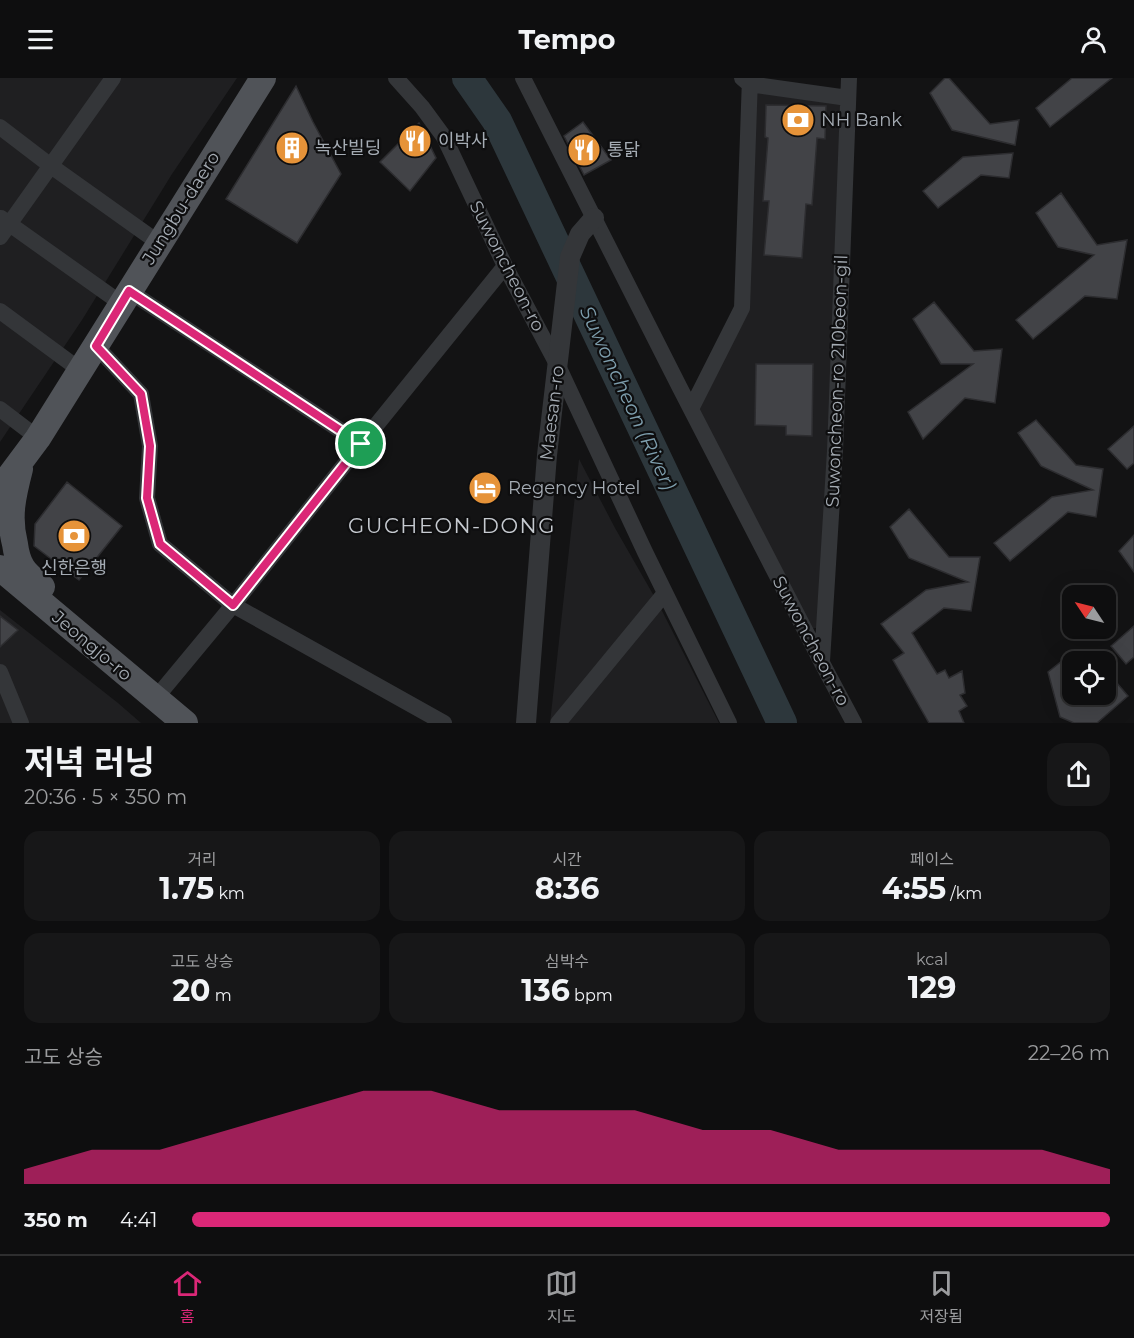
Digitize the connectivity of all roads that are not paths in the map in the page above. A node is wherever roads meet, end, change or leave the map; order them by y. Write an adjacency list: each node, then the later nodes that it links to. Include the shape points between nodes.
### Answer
1 (113, 78): 9 (street)
2 (263, 78): 12 (main road, Jungbu-daero)
3 (396, 78): 13 (street, Suwoncheon-ro, via 444,137)
4 (523, 78): 10 (street, Suwoncheon-ro)
5 (849, 78): 7 (street, Suwoncheon-ro 210beon-gil)
6 (747, 80): 7 (street); 20 (street, via 742,308)
7 (848, 98): 28 (street, Suwoncheon-ro 210beon-gil, via 835,451)
8 (0, 127): 9 (street)
9 (51, 166): 11 (street); 12 (street)
10 (594, 218): 17 (street, Maesan-ro, via 580,234 570,257); 20 (street, Suwoncheon-ro)
11 (3, 226): 14 (street)
12 (159, 243): 14 (main road, Jungbu-daero)
13 (505, 266): 17 (street, Suwoncheon-ro); 21 (street)
14 (126, 297): 16 (main road, Jungbu-daero); 21 (street)
15 (0, 310): 18 (street)
16 (96, 346): 18 (main road, Jungbu-daero); 26 (street, via 141,394 150,446 147,498 160,544)
17 (559, 361): 25 (street, Suwoncheon-ro); 34 (street, Maesan-ro, via 547,454)
18 (81, 370): 22 (main road, Jungbu-daero)
19 (0, 409): 22 (street)
20 (691, 409): 28 (street, Suwoncheon-ro)
21 (361, 444): 26 (street)
22 (20, 454): 23 (main road, Jungbu-daero); 27 (main road, via 11,514 16,551 22,567 57,598)
23 (0, 489)
24 (0, 568): 27 (main road, Jeongjo-ro)
25 (665, 593): 35 (street); 36 (street, Suwoncheon-ro)
26 (233, 605): 30 (street); 33 (street)
27 (66, 624): 30 (main road, Jeongjo-ro)
28 (822, 663): 37 (street, Suwoncheon-ro)
29 (0, 672): 31 (street)
30 (155, 699): 32 (main road, Jeongjo-ro)
31 (21, 723)
32 (185, 723)
33 (444, 723)
34 (526, 723)
35 (558, 723)
36 (729, 723)
37 (854, 723)

